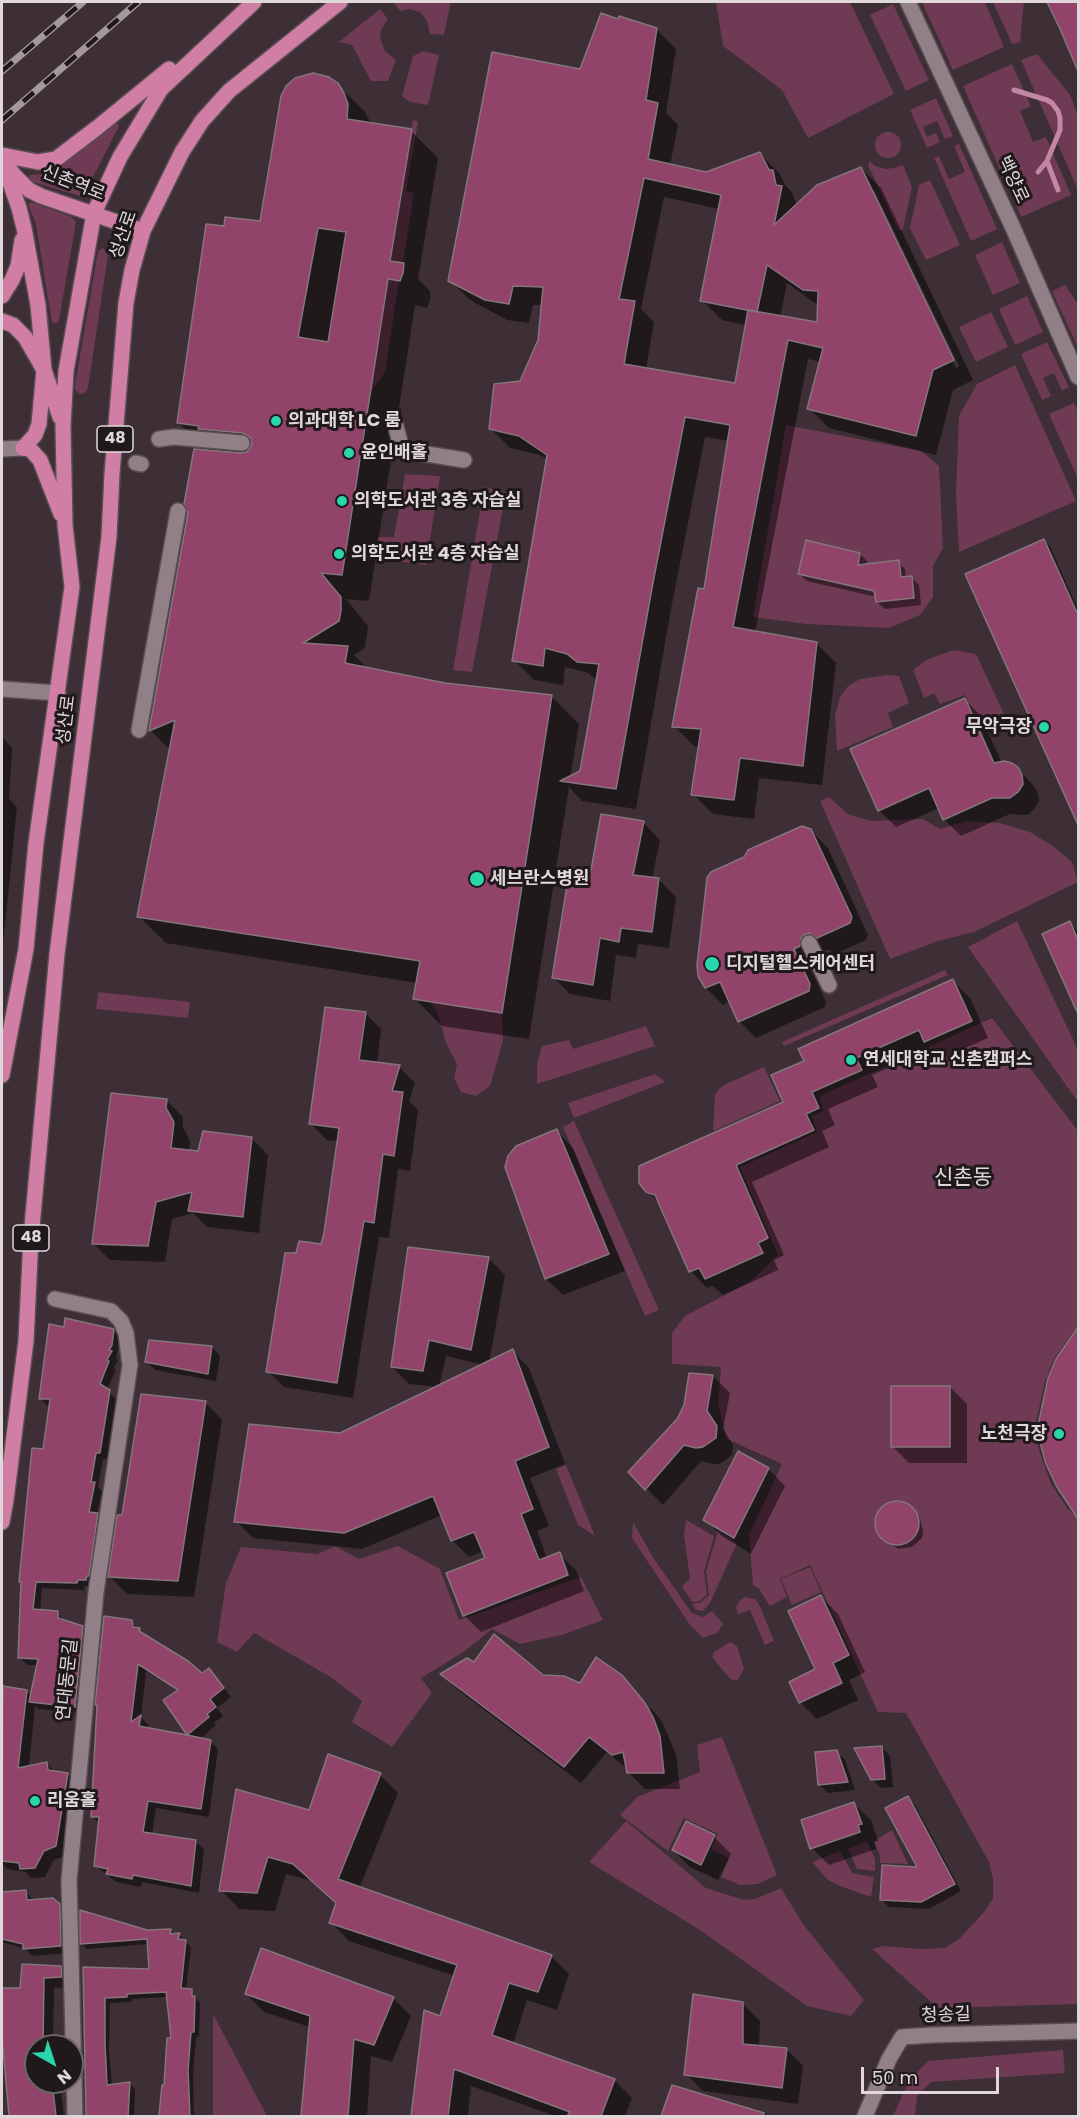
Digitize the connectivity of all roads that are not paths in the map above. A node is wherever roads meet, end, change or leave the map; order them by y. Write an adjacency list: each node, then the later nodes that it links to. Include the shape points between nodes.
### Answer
1 (254, 2): 4 (main road, 성산로)
2 (340, 2): 8 (main road, 성산로 / 48, via 214,106 182,152)
3 (908, 2): 12 (street, 백양로)
4 (224, 28): 5 (main road, via 56,159 32,162); 6 (main road, 성산로, via 153,99)
5 (2, 157): 6 (main road, 신촌역로, via 29,190); 7 (main road)
6 (94, 213): 8 (main road, 신촌역로); 14 (main road, 성산로, via 66,371)
7 (24, 228): 9 (main road, via 18,266); 11 (main road)
8 (143, 231): 29 (main road, 성산로 / 48, via 126,303 109,537 57,954 31,1237 26,1341)
9 (2, 296)
10 (2, 321): 11 (main road, via 25,337)
11 (44, 370): 14 (main road); 18 (main road, via 39,424)
12 (1078, 377)
13 (395, 423): 19 (street, via 402,450)
14 (63, 426): 21 (main road, 성산로)
15 (159, 439): 16 (street)
16 (242, 443)
17 (2, 448): 18 (street)
18 (23, 448): 21 (main road, via 30,449 40,460)
19 (464, 460)
20 (178, 511): 24 (street)
21 (64, 525): 23 (main road, 성산로, via 72,587)
22 (2, 689): 23 (street)
23 (58, 693): 27 (main road, 성산로, via 36,843 26,949)
24 (139, 730)
25 (808, 943): 26 (street)
26 (829, 985)
27 (2, 1075)
28 (55, 1299): 31 (street, 연대동문길, via 111,1311 126,1333 130,1365 96,1592 69,1880)
29 (2, 1522)
30 (1078, 2031): 32 (street, 청송길, via 902,2037)
31 (75, 2116)
32 (865, 2116)

